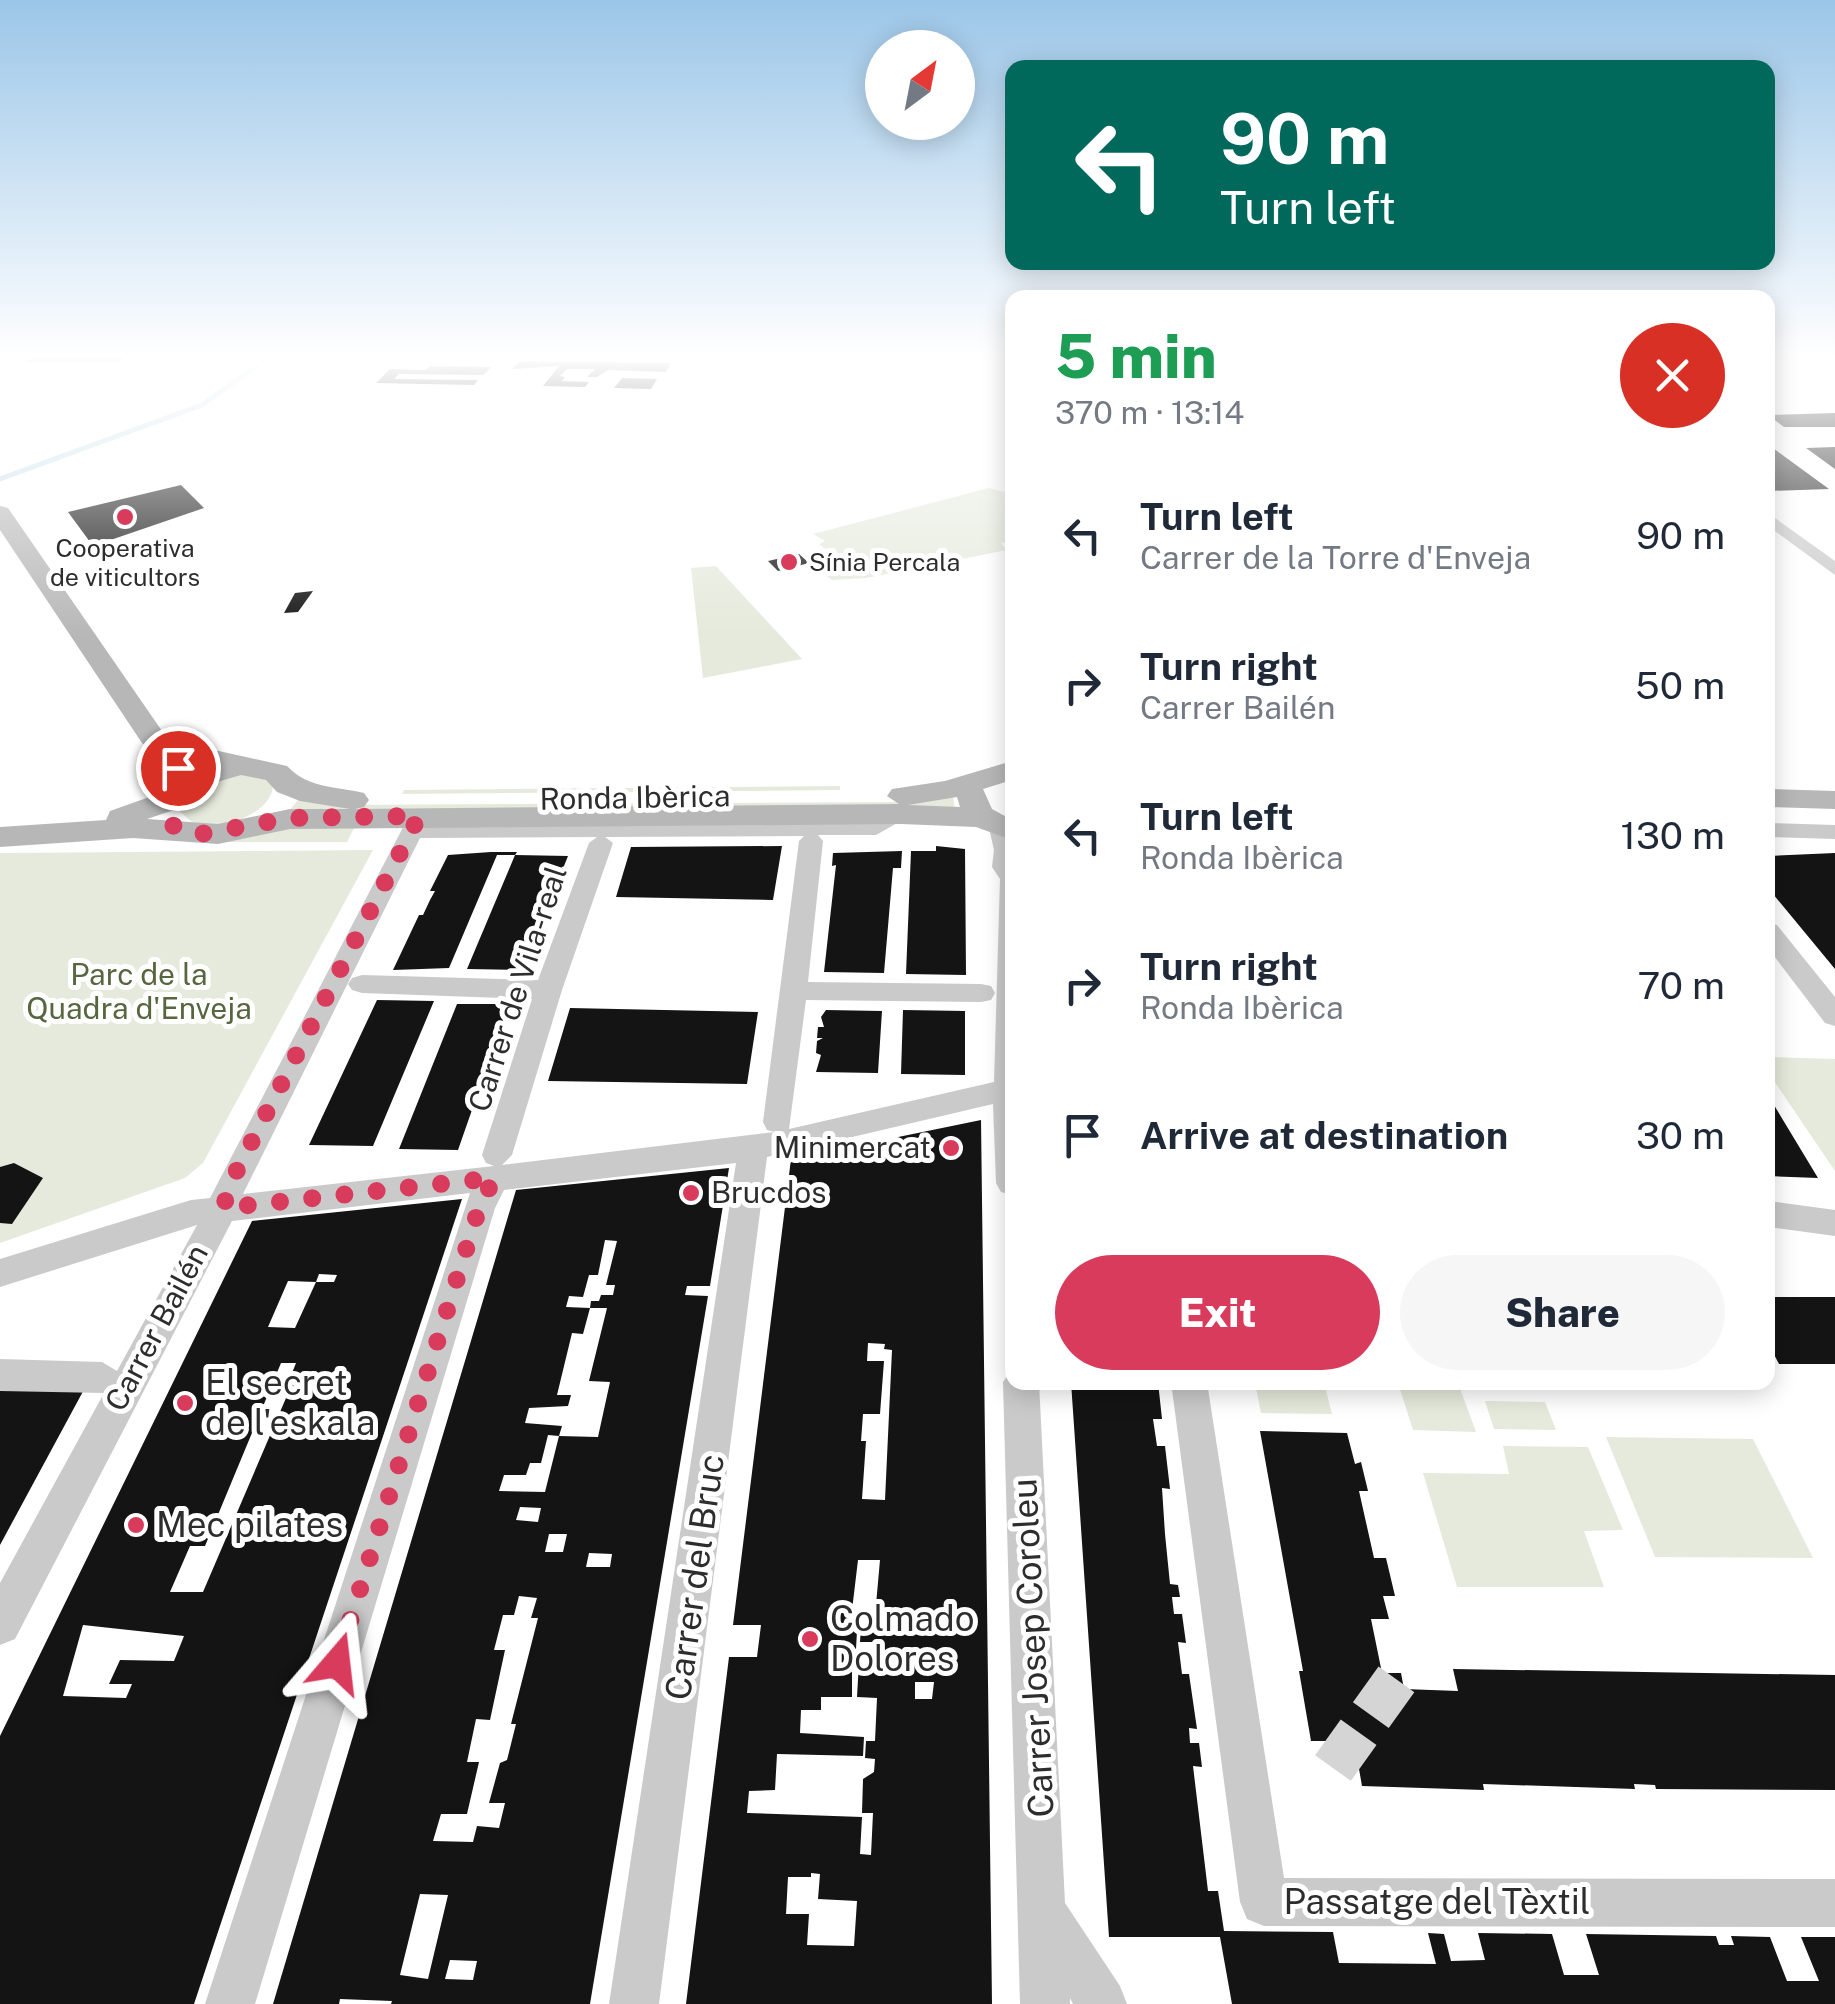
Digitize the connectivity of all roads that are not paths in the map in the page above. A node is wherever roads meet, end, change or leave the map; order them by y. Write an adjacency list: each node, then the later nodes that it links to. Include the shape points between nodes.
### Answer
1 (0, 514): 4 (street, via 152,736)
2 (1775, 523): 3 (street)
3 (1835, 570)
4 (167, 748): 5 (street); 11 (street, via 178,768)
5 (240, 766): 8 (street, Ronda Ibèrica, via 276,772); 11 (street, Ronda Ibèrica, via 196,778)
6 (1005, 773): 7 (street, Ronda Ibèrica)
7 (982, 782): 8 (street, Ronda Ibèrica, via 917,795 393,800 311,794); 15 (street, via 973,806)
8 (288, 785): 18 (street, Ronda Ibèrica, via 274,812)
9 (1775, 798): 10 (street)
10 (1835, 800)
11 (173, 807): 18 (street, Ronda Ibèrica, via 195,835); 19 (street, Ronda Ibèrica, via 70,833)
12 (1775, 816): 13 (street)
13 (1835, 818)
14 (415, 824): 15 (street, Ronda Ibèrica, via 901,814); 18 (street, Ronda Ibèrica, via 290,818); 31 (street, Carrer Bailén)
15 (999, 825)
16 (1775, 830): 17 (street)
17 (1835, 832)
18 (218, 834)
19 (0, 837)
20 (811, 841): 25 (street, Carrer del Bruc)
21 (601, 843): 24 (street, Carrer de Vila-real)
22 (1775, 940): 27 (street)
23 (362, 984): 24 (street)
24 (548, 990): 30 (street, Carrer de Vila-real)
25 (794, 992): 26 (street); 29 (street, Carrer del Bruc)
26 (981, 994)
27 (1835, 1016)
28 (1005, 1088): 29 (street)
29 (765, 1136): 30 (street); 43 (street, Carrer del Bruc, via 752,1179)
30 (496, 1166): 31 (street); 42 (street, Carrer de Vila-real)
31 (223, 1208): 34 (street); 39 (street, Carrer Bailén)
32 (1775, 1215): 33 (street)
33 (1835, 1223)
34 (0, 1272)
35 (0, 1375): 36 (street)
36 (102, 1378)
37 (1021, 1390): 41 (street, Carrer Josep Coroleu)
38 (1190, 1390): 40 (street, Passatge del Tèxtil, via 1264,1902)
39 (0, 1624)
40 (1835, 1904)
41 (1044, 1914): 44 (street, Carrer Josep Coroleu); 45 (street)
42 (230, 2004)
43 (634, 2004)
44 (1045, 2004)
45 (1102, 2004)

